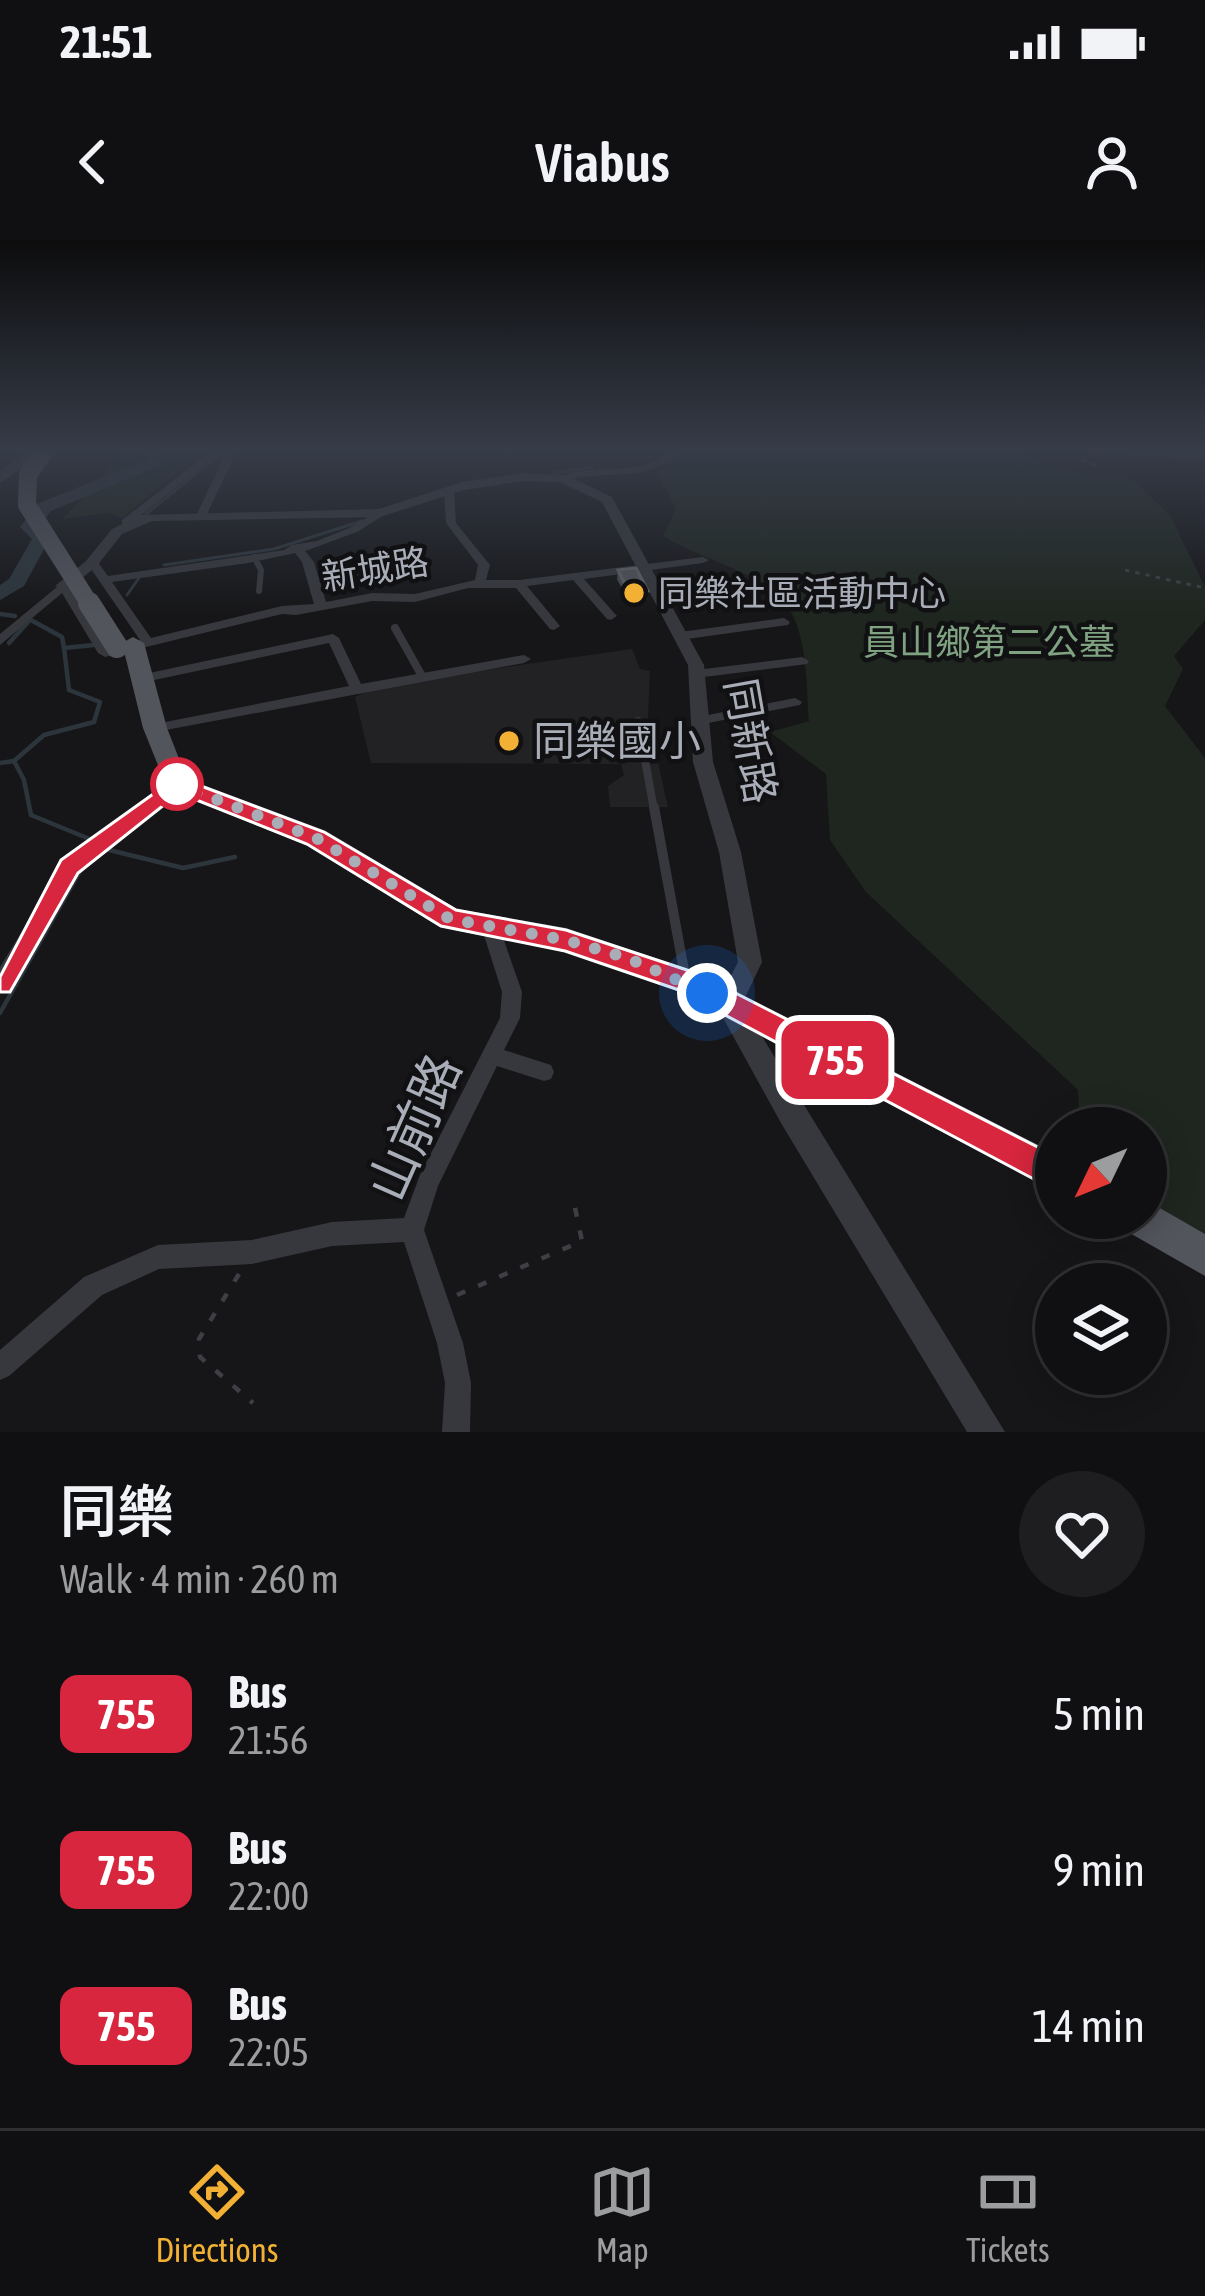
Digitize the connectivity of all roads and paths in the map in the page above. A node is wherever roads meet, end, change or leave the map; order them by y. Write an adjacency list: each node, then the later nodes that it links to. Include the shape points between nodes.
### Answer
1 (27, 505): 36 (main road, bridge)
2 (148, 505): 9 (street)
3 (206, 505): 8 (street)
4 (406, 505): 7 (street)
5 (450, 505): 20 (street, via 451,523 484,565)
6 (609, 505): 14 (street, 同新路)
7 (380, 513): 8 (street); 10 (street)
8 (200, 516): 9 (street)
9 (126, 522): 13 (street)
10 (296, 548): 11 (street); 19 (street)
11 (254, 556): 18 (street); 25 (lane)
12 (703, 560): 14 (street, 新城路)
13 (93, 563): 18 (street); 22 (street)
14 (641, 568): 17 (street, 新城路); 26 (street, 同新路)
15 (1125, 569): 23 (path)
16 (353, 574): 19 (lane)
17 (576, 578): 21 (street, 新城路); 29 (street)
18 (105, 580): 36 (street, via 147,640)
19 (316, 582): 27 (street)
20 (480, 583): 21 (street, 新城路); 27 (street, 新城路)
21 (519, 584): 31 (street)
22 (63, 586): 34 (street); 36 (street, via 105,652)
23 (1205, 588)
24 (755, 590): 26 (street)
25 (260, 591)
26 (661, 601): 33 (street, 同新路)
27 (321, 607): 28 (street, 新城路)
28 (296, 611): 35 (street); 36 (street, 新城路)
29 (611, 616)
30 (784, 622): 33 (street)
31 (554, 626)
32 (395, 628): 40 (lane)
33 (680, 636): 39 (street, 同新路)
34 (0, 640)
35 (314, 641): 36 (street); 41 (street, via 333,638)
36 (131, 655): 45 (main road)
37 (524, 659): 40 (street)
38 (802, 661): 39 (street)
39 (696, 674): 44 (street, 同新路)
40 (422, 676): 41 (street)
41 (357, 690): 45 (street)
42 (795, 702): 44 (street)
43 (638, 721): 48 (lane)
44 (698, 721): 50 (street, 同新路, via 749,962)
45 (154, 728): 46 (main road)
46 (177, 784): 47 (main road, via 316,838 450,919); 49 (street, via 70,867)
47 (491, 929): 48 (main road, via 566,940); 51 (street, 山前路, via 512,992 511,1018)
48 (686, 981): 50 (main road)
49 (0, 984)
50 (729, 1005): 53 (main road); 63 (street)
51 (494, 1056): 52 (street); 55 (street, 山前路)
52 (544, 1072)
53 (1035, 1163)
54 (574, 1203): 59 (path, via 581,1241)
55 (412, 1230): 57 (street, via 332,1234); 59 (street, 山前路)
56 (1167, 1233): 58 (main road)
57 (252, 1252): 60 (street, via 158,1257 93,1286); 61 (path, via 199,1339 200,1357)
58 (1205, 1256)
59 (438, 1303): 62 (street, 山前路, via 458,1383)
60 (0, 1367)
61 (254, 1403)
62 (456, 1432)
63 (987, 1432)

